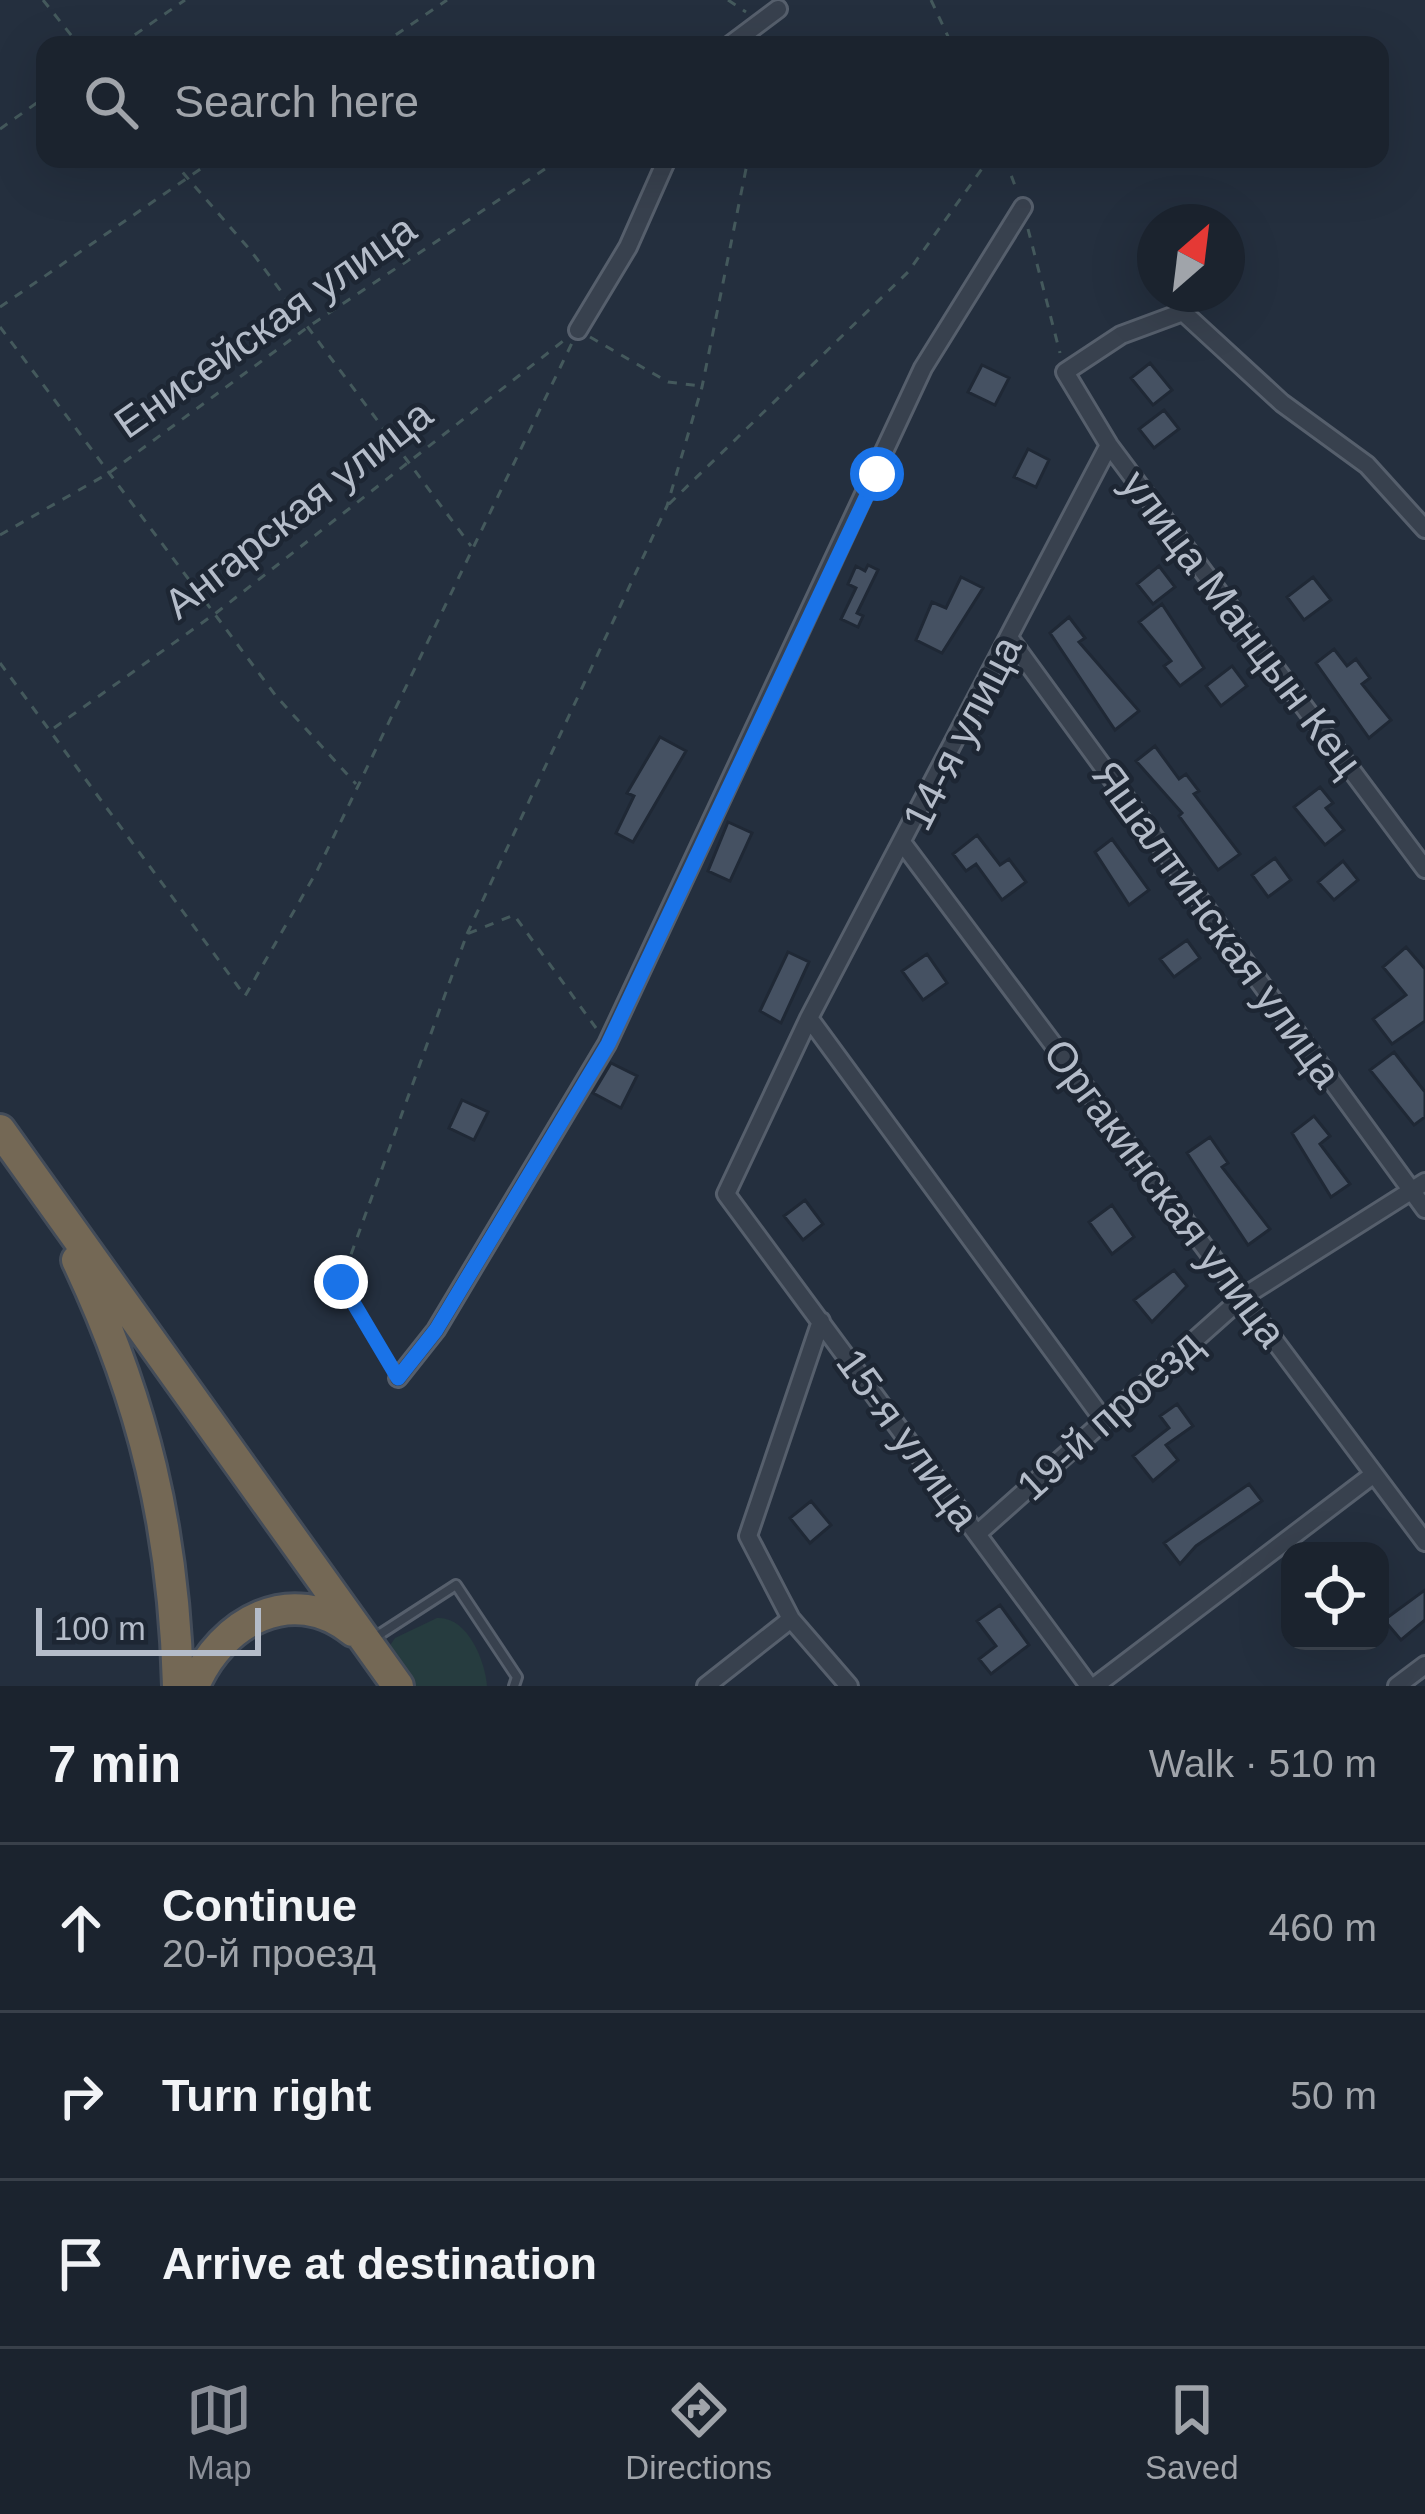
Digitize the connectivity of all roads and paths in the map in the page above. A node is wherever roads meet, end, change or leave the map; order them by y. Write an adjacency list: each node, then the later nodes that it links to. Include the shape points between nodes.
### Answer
1 (43, 0): 6 (path)
2 (185, 0): 7 (path)
3 (447, 0): 8 (path)
4 (931, 0): 10 (path)
5 (778, 9): 9 (street)
6 (72, 36)
7 (134, 36)
8 (394, 36)
9 (742, 36)
10 (948, 36)
11 (36, 104): 12 (path)
12 (0, 128)
13 (179, 168): 20 (path)
14 (202, 168): 20 (path)
15 (546, 168): 24 (path, Енисейская улица)
16 (663, 168): 25 (street)
17 (746, 168): 27 (path)
18 (982, 168): 31 (path, via 908,272)
19 (1008, 168): 21 (path)
20 (187, 178): 22 (path); 24 (path)
21 (1023, 207): 26 (path); 44 (street, via 923,368)
22 (0, 307)
23 (0, 327): 30 (path)
24 (308, 327): 29 (path); 30 (path, Енисейская улица)
25 (578, 330): 27 (path, via 668,382); 29 (path, Ангарская улица); 34 (path)
26 (1065, 372): 28 (street, улица Манцын Кец); 32 (street, via 1121,335 1183,313 1282,403 1367,465)
27 (702, 387): 31 (path)
28 (1109, 445): 36 (street, 14-я улица); 41 (street, улица Манцын Кец)
29 (408, 462): 34 (path); 35 (path, Ангарская улица)
30 (109, 473): 33 (path, Енисейская улица); 35 (path)
31 (668, 506): 42 (path)
32 (1425, 529)
33 (0, 535)
34 (473, 548): 39 (path)
35 (215, 614): 38 (path, Ангарская улица); 39 (path)
36 (1010, 639): 40 (street, 14-я улица); 47 (street, Яшалтинская улица)
37 (0, 663): 38 (path)
38 (52, 730): 39 (path, via 245,996)
39 (358, 786)
40 (904, 845): 43 (street, 14-я улица); 50 (street, Оргакинская улица)
41 (1425, 869)
42 (467, 934): 44 (path, via 514,915); 52 (path, via 341,1282)
43 (809, 1018): 48 (street, 14-я улица); 53 (street)
44 (608, 1044): 52 (street, via 436,1330)
45 (0, 1130): 46 (highway)
46 (33, 1175): 58 (highway); 60 (highway, via 90,1288 149,1450 169,1539)
47 (1419, 1187): 49 (street, Яшалтинская улица); 50 (street, 19-й проезд)
48 (725, 1194): 51 (street, 15-я улица)
49 (1425, 1209)
50 (1243, 1297): 53 (street, 19-й проезд); 54 (street, Оргакинская улица)
51 (821, 1321): 55 (street, 15-я улица); 57 (street, via 748,1536)
52 (398, 1378)
53 (1102, 1418): 55 (street, 19-й проезд)
54 (1374, 1474): 56 (street, Оргакинская улица); 66 (street)
55 (977, 1534): 66 (street, 15-я улица)
56 (1425, 1542)
57 (791, 1619): 64 (street); 65 (street)
58 (368, 1642): 61 (highway, via 316,1611 274,1612 229,1631); 62 (highway); 63 (lane, via 456,1586 517,1677)
59 (1425, 1665): 67 (street)
60 (178, 1686)
61 (194, 1686)
62 (398, 1686)
63 (514, 1686)
64 (706, 1686)
65 (849, 1686)
66 (1092, 1686)
67 (1397, 1686)

